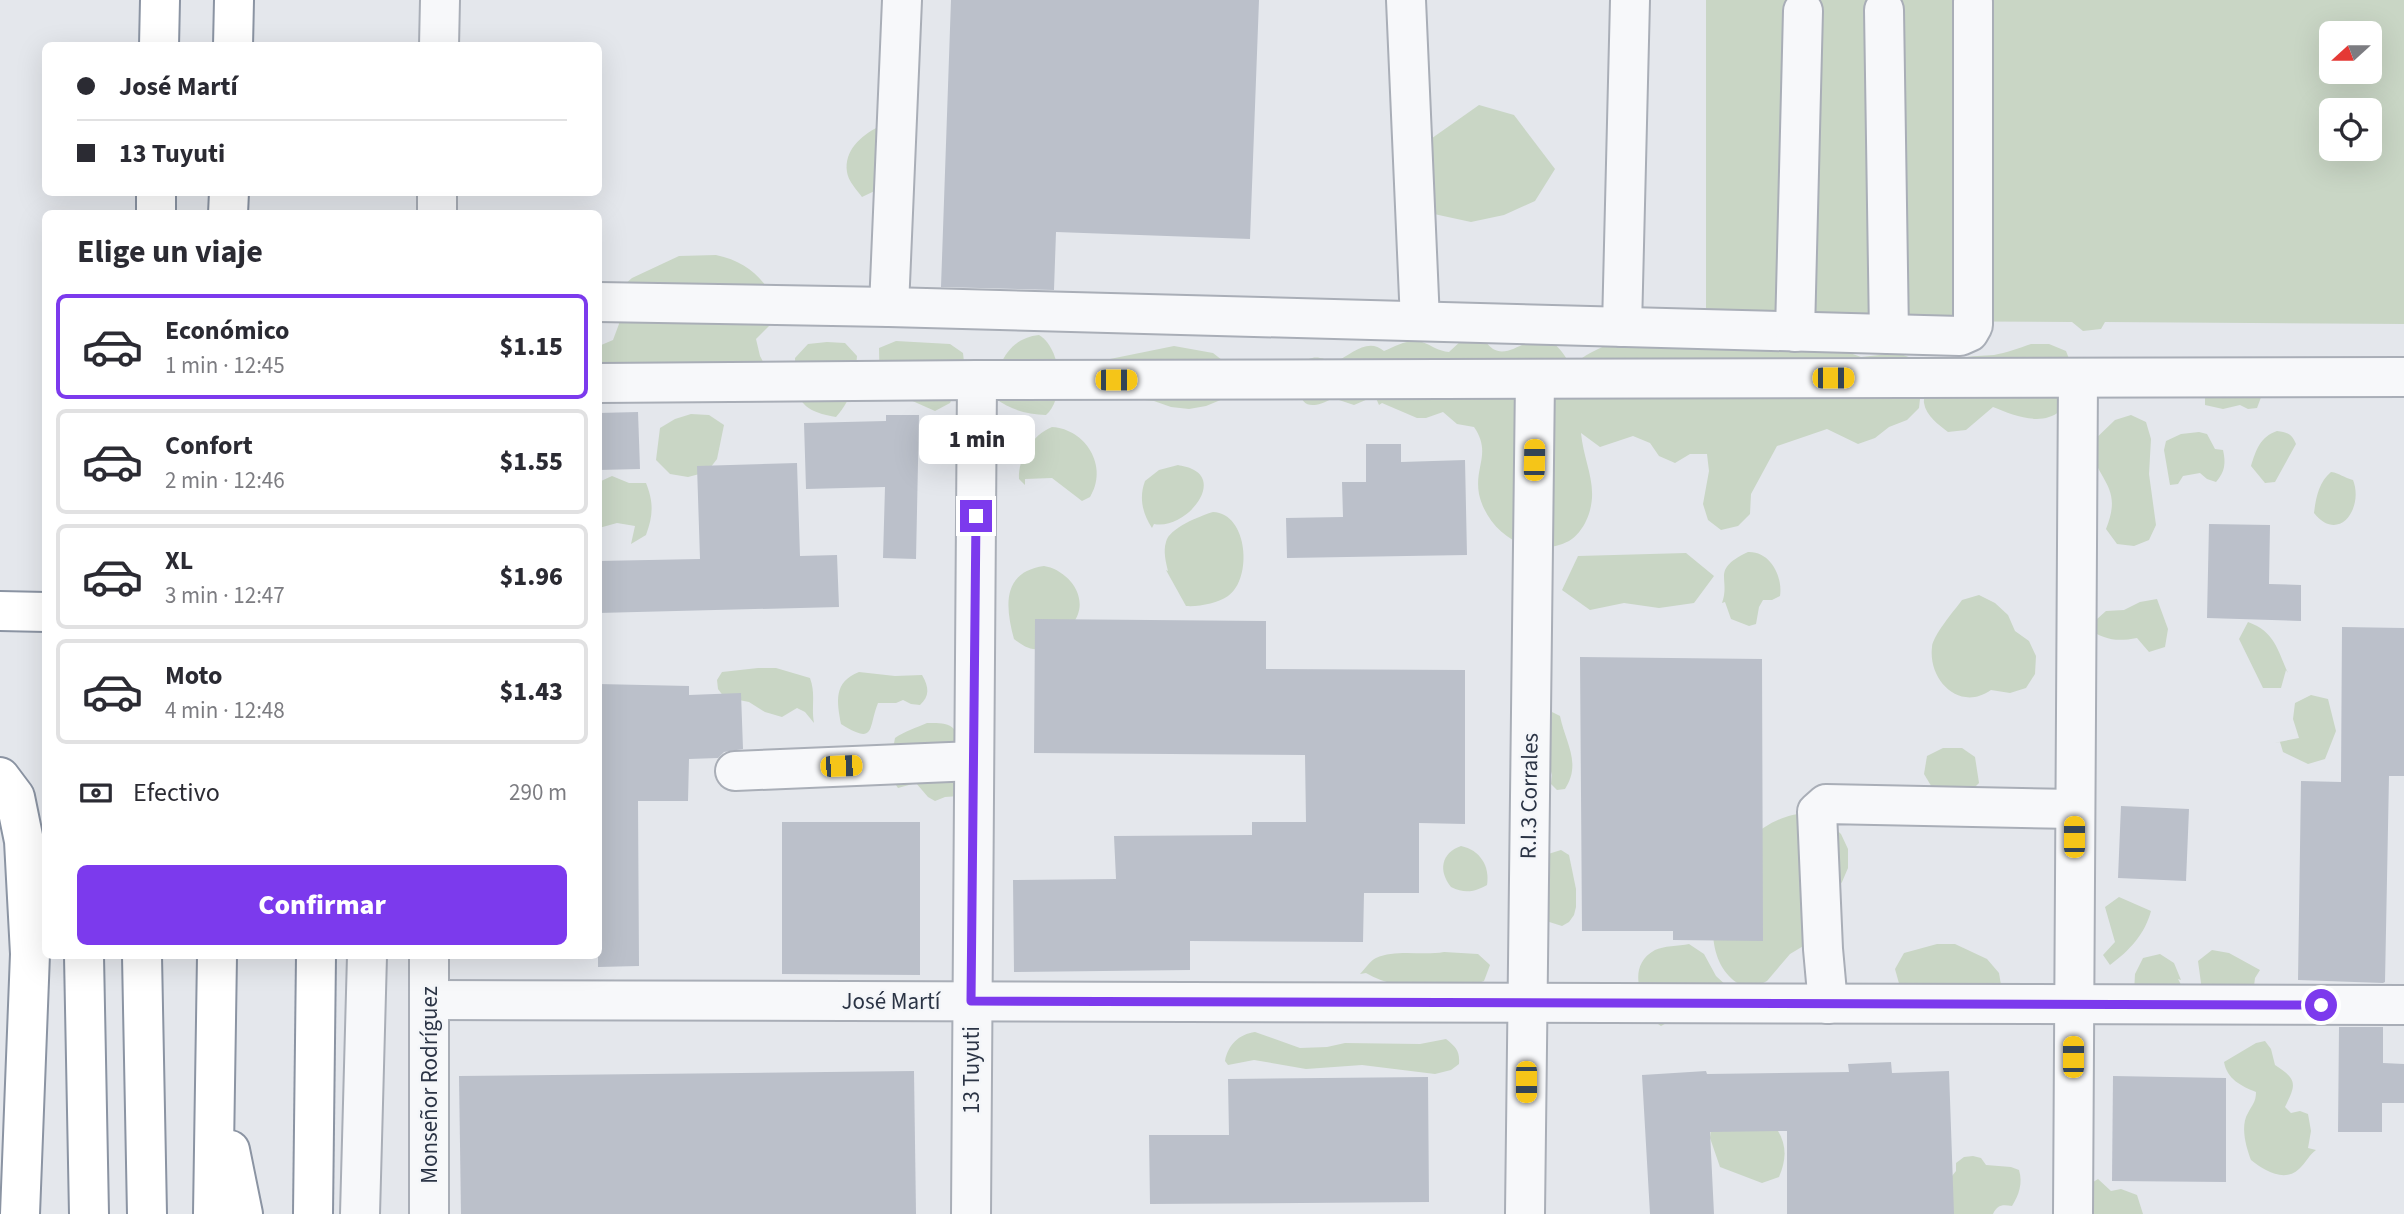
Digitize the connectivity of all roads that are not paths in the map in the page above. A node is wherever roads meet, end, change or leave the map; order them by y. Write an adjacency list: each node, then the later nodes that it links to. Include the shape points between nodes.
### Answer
1 (160, 0): 10 (highway)
2 (234, 0): 11 (highway)
3 (440, 0): 12 (street)
4 (902, 0): 14 (street)
5 (1406, 0): 15 (street)
6 (1630, 0): 16 (street)
7 (1973, 2): 18 (street, via 1973,325 1960,336)
8 (1884, 10): 18 (street)
9 (1803, 11): 17 (street)
10 (159, 42)
11 (233, 42)
12 (439, 42)
13 (602, 303): 14 (street)
14 (889, 307): 15 (street)
15 (1420, 321): 16 (street)
16 (1622, 327): 17 (street)
17 (1795, 332): 18 (street)
18 (1889, 334)
19 (2404, 377): 20 (street)
20 (2078, 378): 21 (street); 29 (street)
21 (1535, 379): 22 (street); 39 (street, R.I.3 Corrales)
22 (977, 380): 23 (street); 26 (street, 13 Tuyuti)
23 (602, 383)
24 (0, 611): 25 (highway)
25 (42, 612)
26 (974, 761): 27 (street); 38 (street, 13 Tuyuti)
27 (735, 771)
28 (0, 777): 45 (highway, via 15,797 24,841 30,954)
29 (2074, 809): 40 (street, via 1821,807 1817,812); 41 (street)
30 (84, 959): 46 (highway)
31 (142, 959): 47 (highway)
32 (217, 959): 43 (highway)
33 (290, 959): 44 (highway)
34 (316, 959): 44 (highway)
35 (367, 959): 51 (street)
36 (429, 959): 37 (street, Monseñor Rodríguez)
37 (429, 1000): 38 (street, José Martí); 52 (street, Monseñor Rodríguez)
38 (971, 1001): 39 (street, José Martí); 53 (street, 13 Tuyuti)
39 (1527, 1003): 40 (street, José Martí); 54 (street, R.I.3 Corrales)
40 (1828, 1004): 41 (street, José Martí)
41 (2073, 1004): 42 (street, José Martí); 55 (street)
42 (2404, 1005)
43 (216, 1083): 48 (highway); 49 (highway)
44 (314, 1155): 50 (highway)
45 (20, 1214)
46 (89, 1214)
47 (147, 1214)
48 (214, 1214)
49 (243, 1214)
50 (313, 1214)
51 (360, 1214)
52 (429, 1214)
53 (971, 1214)
54 (1525, 1214)
55 (2073, 1214)

